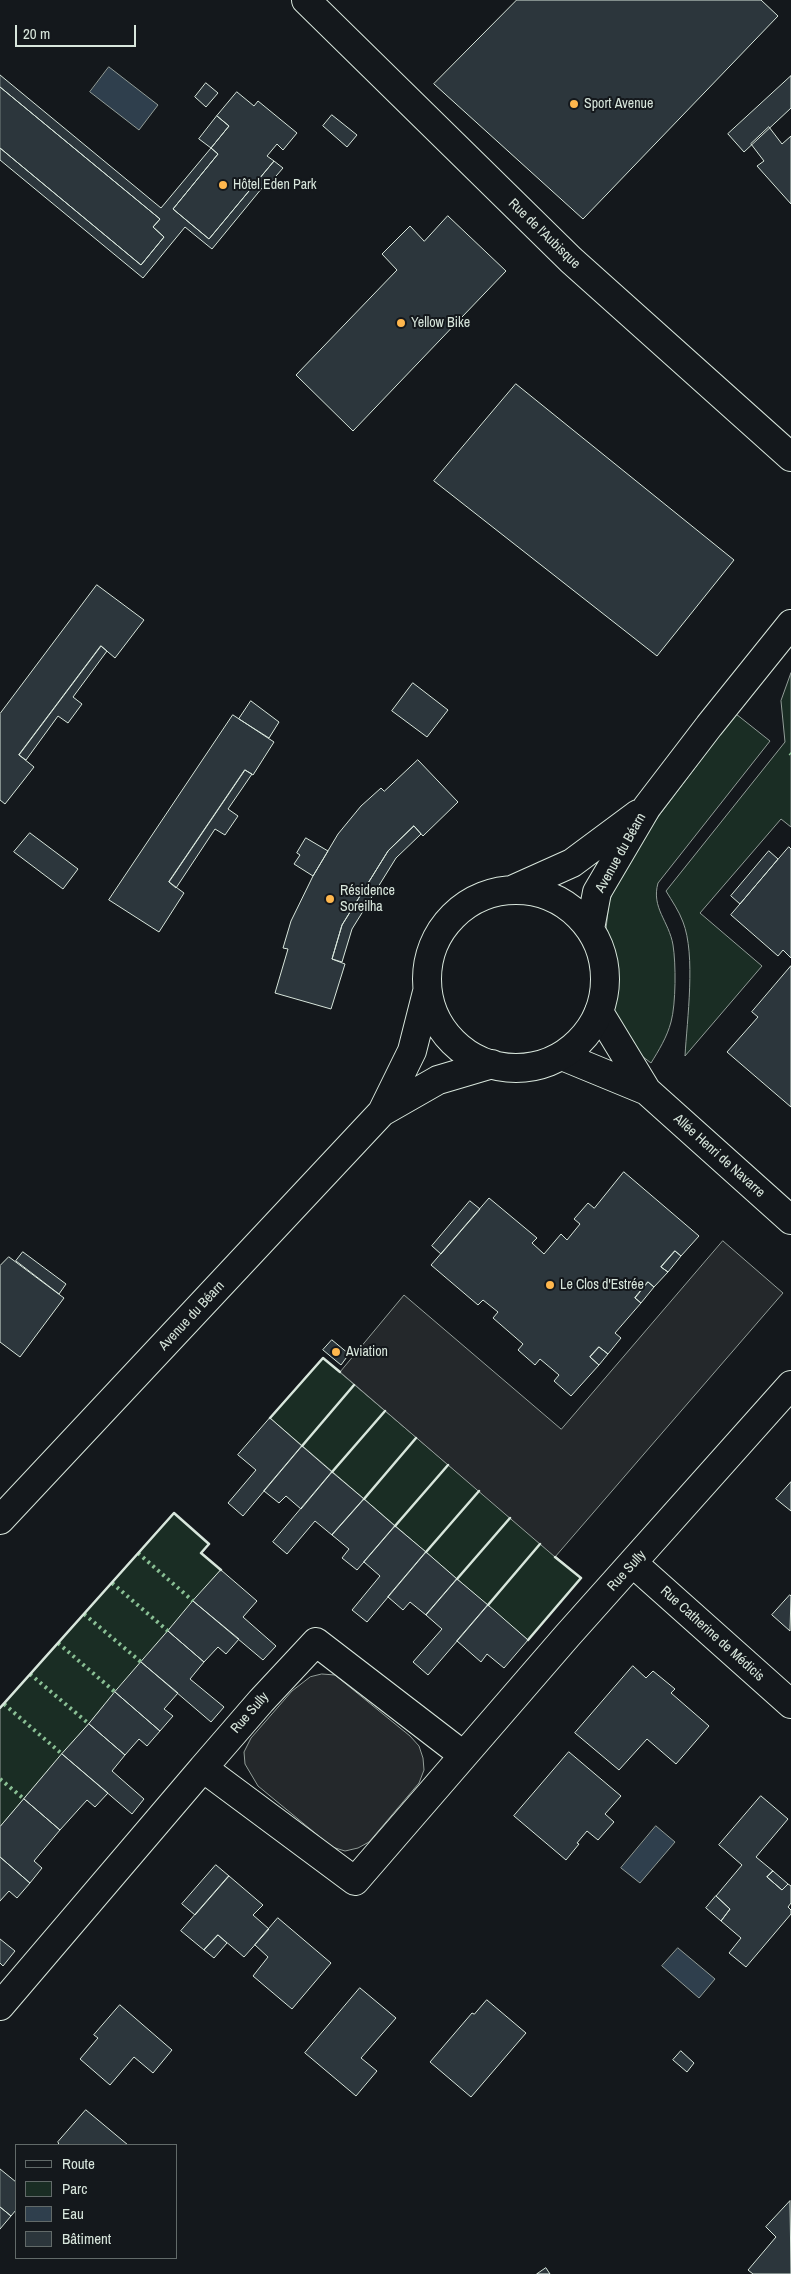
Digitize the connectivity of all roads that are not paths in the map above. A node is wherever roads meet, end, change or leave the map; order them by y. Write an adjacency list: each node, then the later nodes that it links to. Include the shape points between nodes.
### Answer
1 (306, 0): 2 (street, Rue de l'Aubisque, via 570,260)
2 (791, 457)
3 (791, 624): 4 (street, Avenue du Béarn)
4 (647, 808): 5 (street, Avenue du Béarn, via 572,864); 6 (street, Avenue du Béarn, via 597,892)
5 (514, 889): 6 (street, via 544,894 559,901 574,909); 7 (street, via 485,895 459,910 439,933 428,962)
6 (590, 929): 8 (street, via 603,955 606,984)
7 (427, 992): 10 (street, via 437,1020 454,1045 479,1061); 12 (street, Avenue du Béarn, via 412,1051)
8 (599, 1012): 9 (street, via 584,1037); 11 (street, Allée Henri de Navarre)
9 (562, 1056): 10 (street, via 536,1067 507,1068); 11 (street, Allée Henri de Navarre)
10 (492, 1064): 12 (street, Avenue du Béarn, via 438,1080)
11 (647, 1091): 13 (street, Allée Henri de Navarre)
12 (382, 1112): 15 (street, Avenue du Béarn)
13 (791, 1220)
14 (791, 1385): 16 (street, Rue Sully)
15 (0, 1520)
16 (634, 1564): 17 (street, Rue Catherine de Médicis); 18 (street, Rue Sully)
17 (791, 1704)
18 (463, 1755): 19 (street, Rue Sully, via 316,1642); 19 (street, Rue Sully, via 355,1881)
19 (203, 1768): 20 (street, Rue Sully)
20 (0, 2006)

